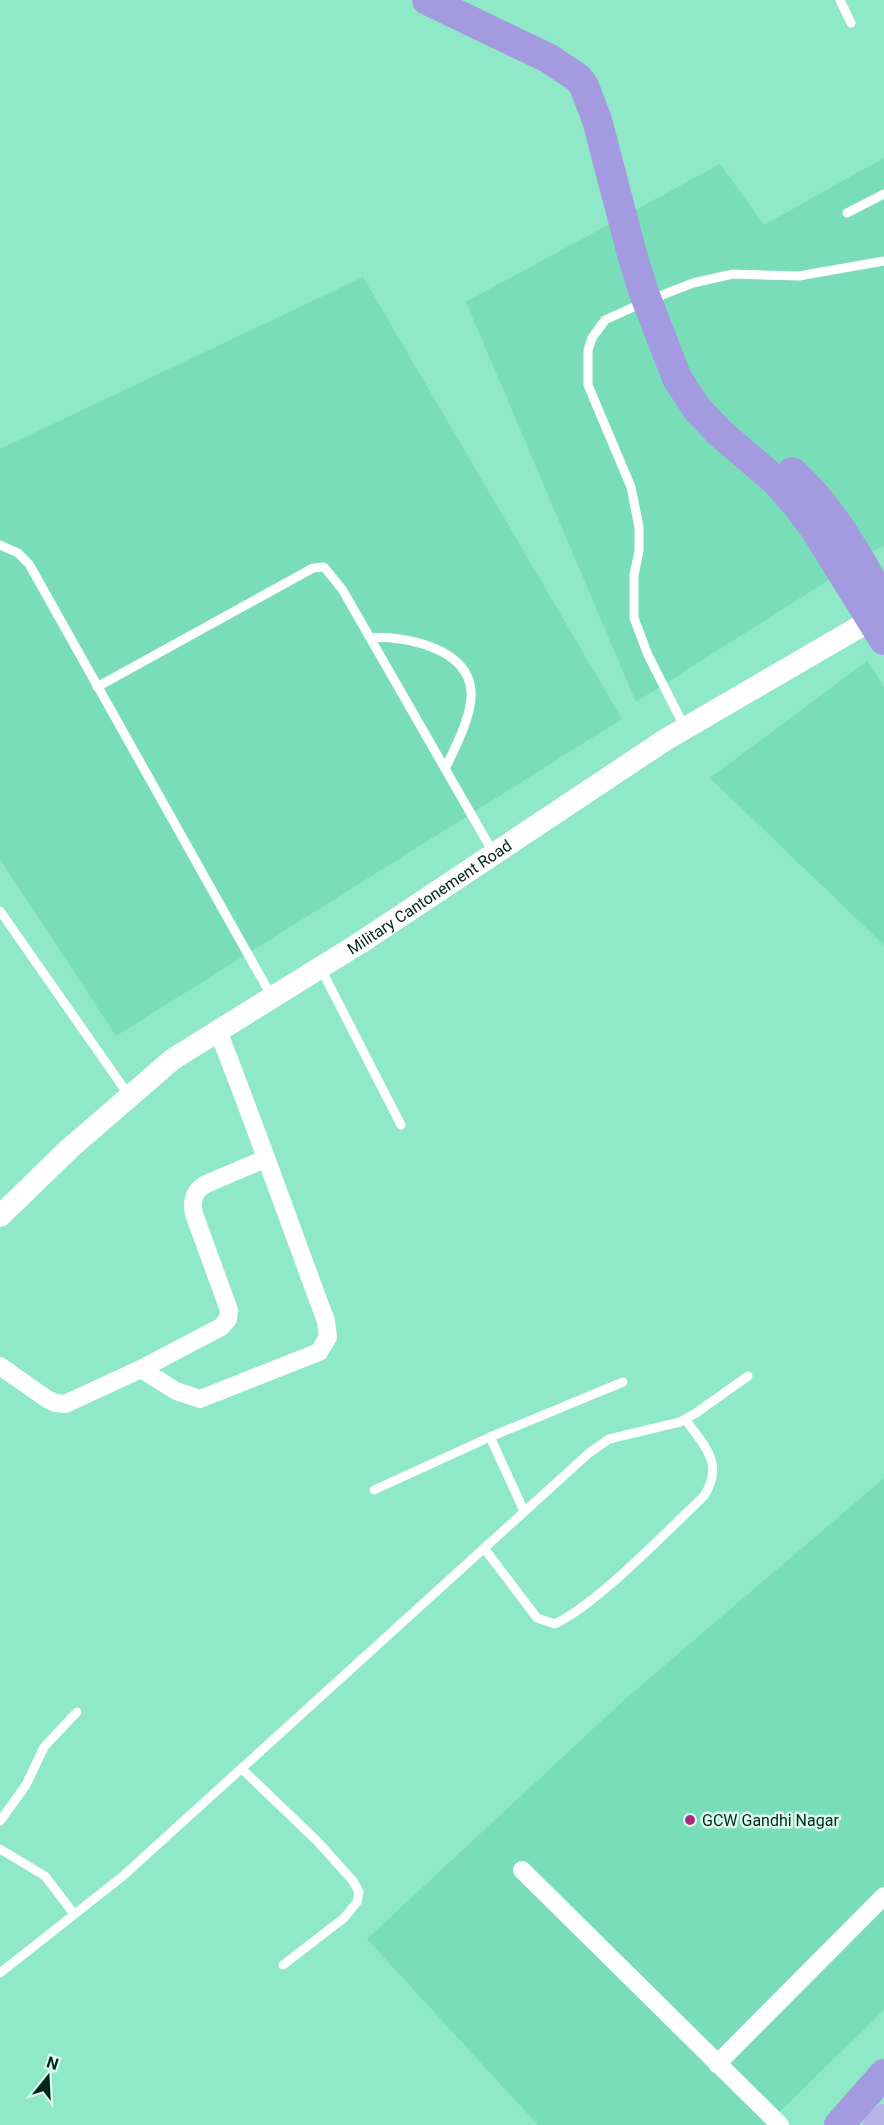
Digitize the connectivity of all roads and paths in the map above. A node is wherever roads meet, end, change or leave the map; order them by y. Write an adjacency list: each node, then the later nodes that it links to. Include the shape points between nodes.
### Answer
1 (427, 0): 8 (highway, via 548,58 578,78 597,120 632,254)
2 (471, 0): 8 (highway, via 553,39 590,65 605,94)
3 (840, 0): 4 (lane)
4 (851, 23)
5 (884, 194): 6 (lane)
6 (847, 213)
7 (884, 261): 8 (lane, via 799,276 734,274 693,283)
8 (654, 298): 10 (highway, via 677,378 697,409 776,481); 13 (lane, via 605,320 598,328 588,350 588,385 631,487 639,527 634,618 648,656)
9 (0, 545): 12 (lane, via 18,553 29,564)
10 (881, 619): 13 (street, Military Cantonement Road)
11 (370, 638): 12 (lane, via 342,589 327,569 317,567); 14 (lane); 14 (lane, via 389,636 426,645 453,660 468,678 471,704)
12 (97, 687): 18 (lane)
13 (686, 729): 15 (street, Military Cantonement Road)
14 (445, 769): 15 (lane)
15 (494, 854): 17 (street, Military Cantonement Road)
16 (0, 911): 20 (lane)
17 (320, 968): 18 (street, Military Cantonement Road); 21 (lane)
18 (272, 997): 19 (street, Military Cantonement Road)
19 (218, 1031): 20 (street, Military Cantonement Road, via 173,1059); 22 (street)
20 (130, 1097): 23 (street, Military Cantonement Road)
21 (401, 1125)
22 (266, 1159): 25 (street, via 206,1184 194,1196 194,1214 229,1310 226,1322); 25 (street, via 326,1322 328,1337 323,1348 200,1399 176,1392)
23 (0, 1215)
24 (0, 1366): 25 (street, via 47,1399 66,1404)
25 (141, 1370)
26 (748, 1376): 28 (lane)
27 (623, 1382): 29 (lane)
28 (686, 1419): 31 (lane, via 609,1439); 32 (lane, via 714,1465 710,1487 646,1553 567,1618 555,1624 537,1618)
29 (490, 1437): 30 (lane); 31 (lane)
30 (374, 1490)
31 (524, 1512): 32 (lane)
32 (484, 1548): 34 (lane)
33 (77, 1712): 35 (lane, via 44,1746 26,1785)
34 (242, 1769): 39 (lane, via 123,1876); 40 (lane, via 318,1842 359,1892 357,1902 344,1918)
35 (0, 1821)
36 (0, 1849): 39 (lane, via 45,1876)
37 (522, 1870): 42 (street)
38 (884, 1896): 42 (street)
39 (74, 1914): 41 (lane)
40 (283, 1965)
41 (0, 1973)
42 (717, 2064): 45 (street)
43 (884, 2074): 46 (highway)
44 (884, 2118): 47 (main road)
45 (780, 2125)
46 (839, 2125)
47 (877, 2125)

